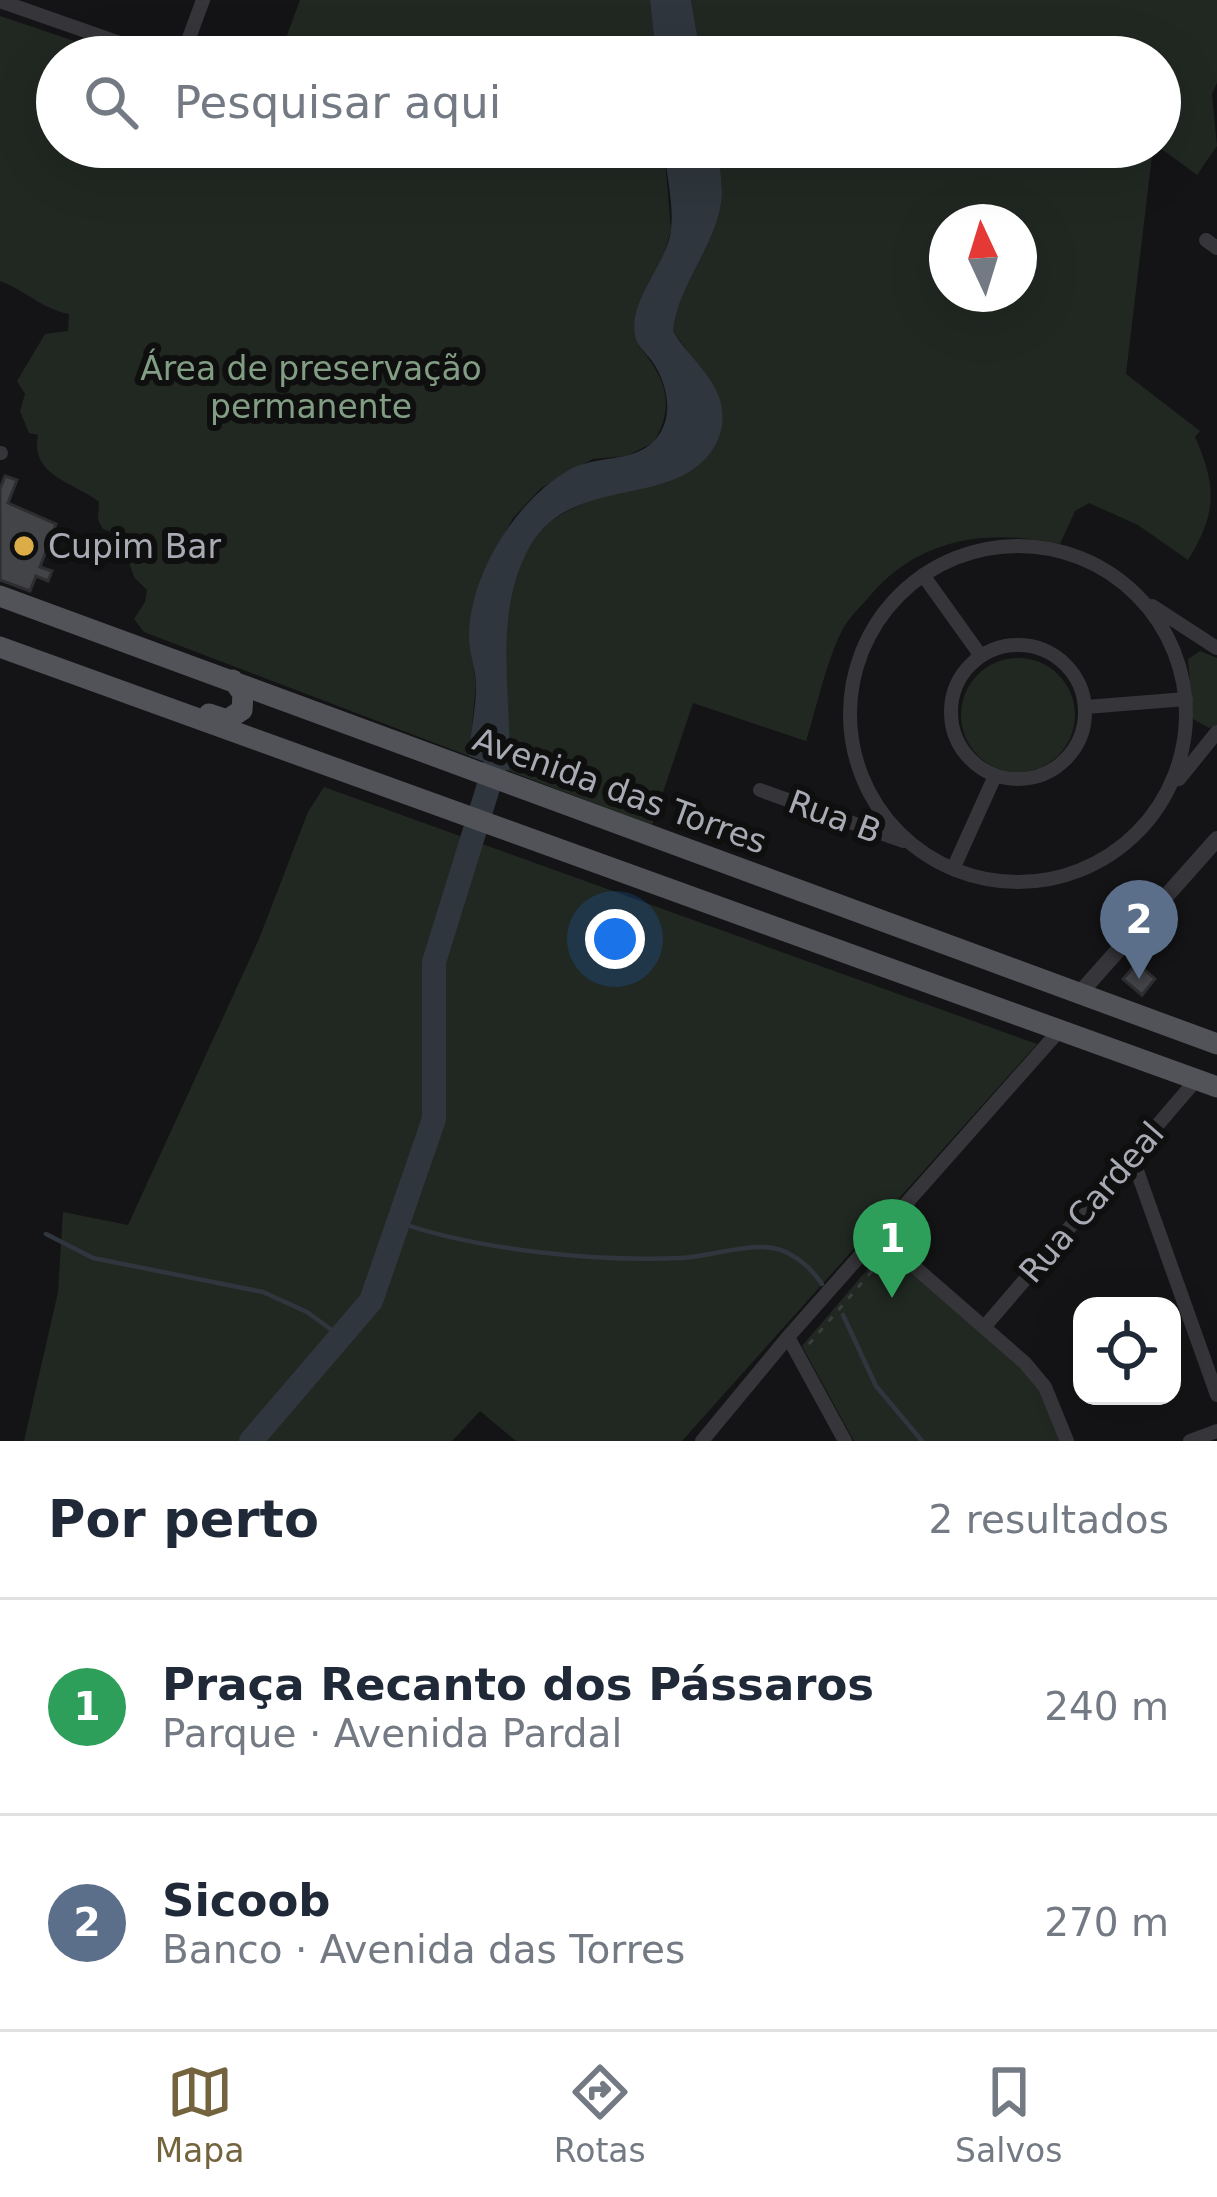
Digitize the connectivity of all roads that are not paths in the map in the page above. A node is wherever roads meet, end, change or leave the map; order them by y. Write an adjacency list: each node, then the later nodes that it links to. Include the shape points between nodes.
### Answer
1 (203, 0): 4 (street)
2 (0, 1): 3 (street)
3 (100, 36)
4 (190, 36)
5 (923, 575): 7 (street, Rua B, via 998,547 1051,549 1100,568); 10 (street); 22 (street, Rua B, via 879,619 849,706 850,737 870,795)
6 (0, 596): 12 (main road, Avenida das Torres)
7 (1142, 600): 8 (street); 11 (street, Rua B)
8 (1211, 644): 11 (street, via 1184,656)
9 (0, 647): 13 (main road)
10 (981, 656): 15 (street, via 1014,645 1054,655 1081,687); 18 (street, via 961,675 950,713 962,751)
11 (1182, 674): 14 (street, Rua B)
12 (233, 680): 13 (main road, via 244,701 227,720 121,682); 25 (main road, Avenida das Torres)
13 (94, 681): 24 (main road)
14 (1186, 698): 15 (street); 16 (street, Rua B)
15 (1085, 707): 18 (street, via 1084,729 1059,766 1017,780)
16 (1187, 718): 17 (street, via 1189,727); 20 (street, Rua B)
17 (1215, 734): 20 (street)
18 (994, 776): 23 (street)
19 (760, 790): 22 (street, Rua B)
20 (1167, 794): 23 (street, Rua B, via 1128,842 1074,873 1013,882)
21 (1217, 839): 26 (street)
22 (909, 843): 23 (street, Rua B)
23 (953, 869)
24 (728, 912): 25 (main road, via 728,889 746,879 863,923); 27 (main road)
25 (902, 928): 26 (main road, Avenida das Torres)
26 (1080, 993): 28 (main road, Avenida das Torres)
27 (1058, 1032): 29 (main road); 31 (street)
28 (1217, 1044)
29 (1207, 1083): 30 (street, Rua Cardeal)
30 (1132, 1154): 32 (street, Rua Cardeal); 34 (street)
31 (878, 1235): 32 (street); 33 (street)
32 (986, 1325): 38 (street, via 1045,1387)
33 (788, 1337): 36 (street); 37 (street)
34 (1217, 1395)
35 (1217, 1431): 39 (street)
36 (702, 1441)
37 (845, 1441)
38 (1066, 1441)
39 (1190, 1441)

